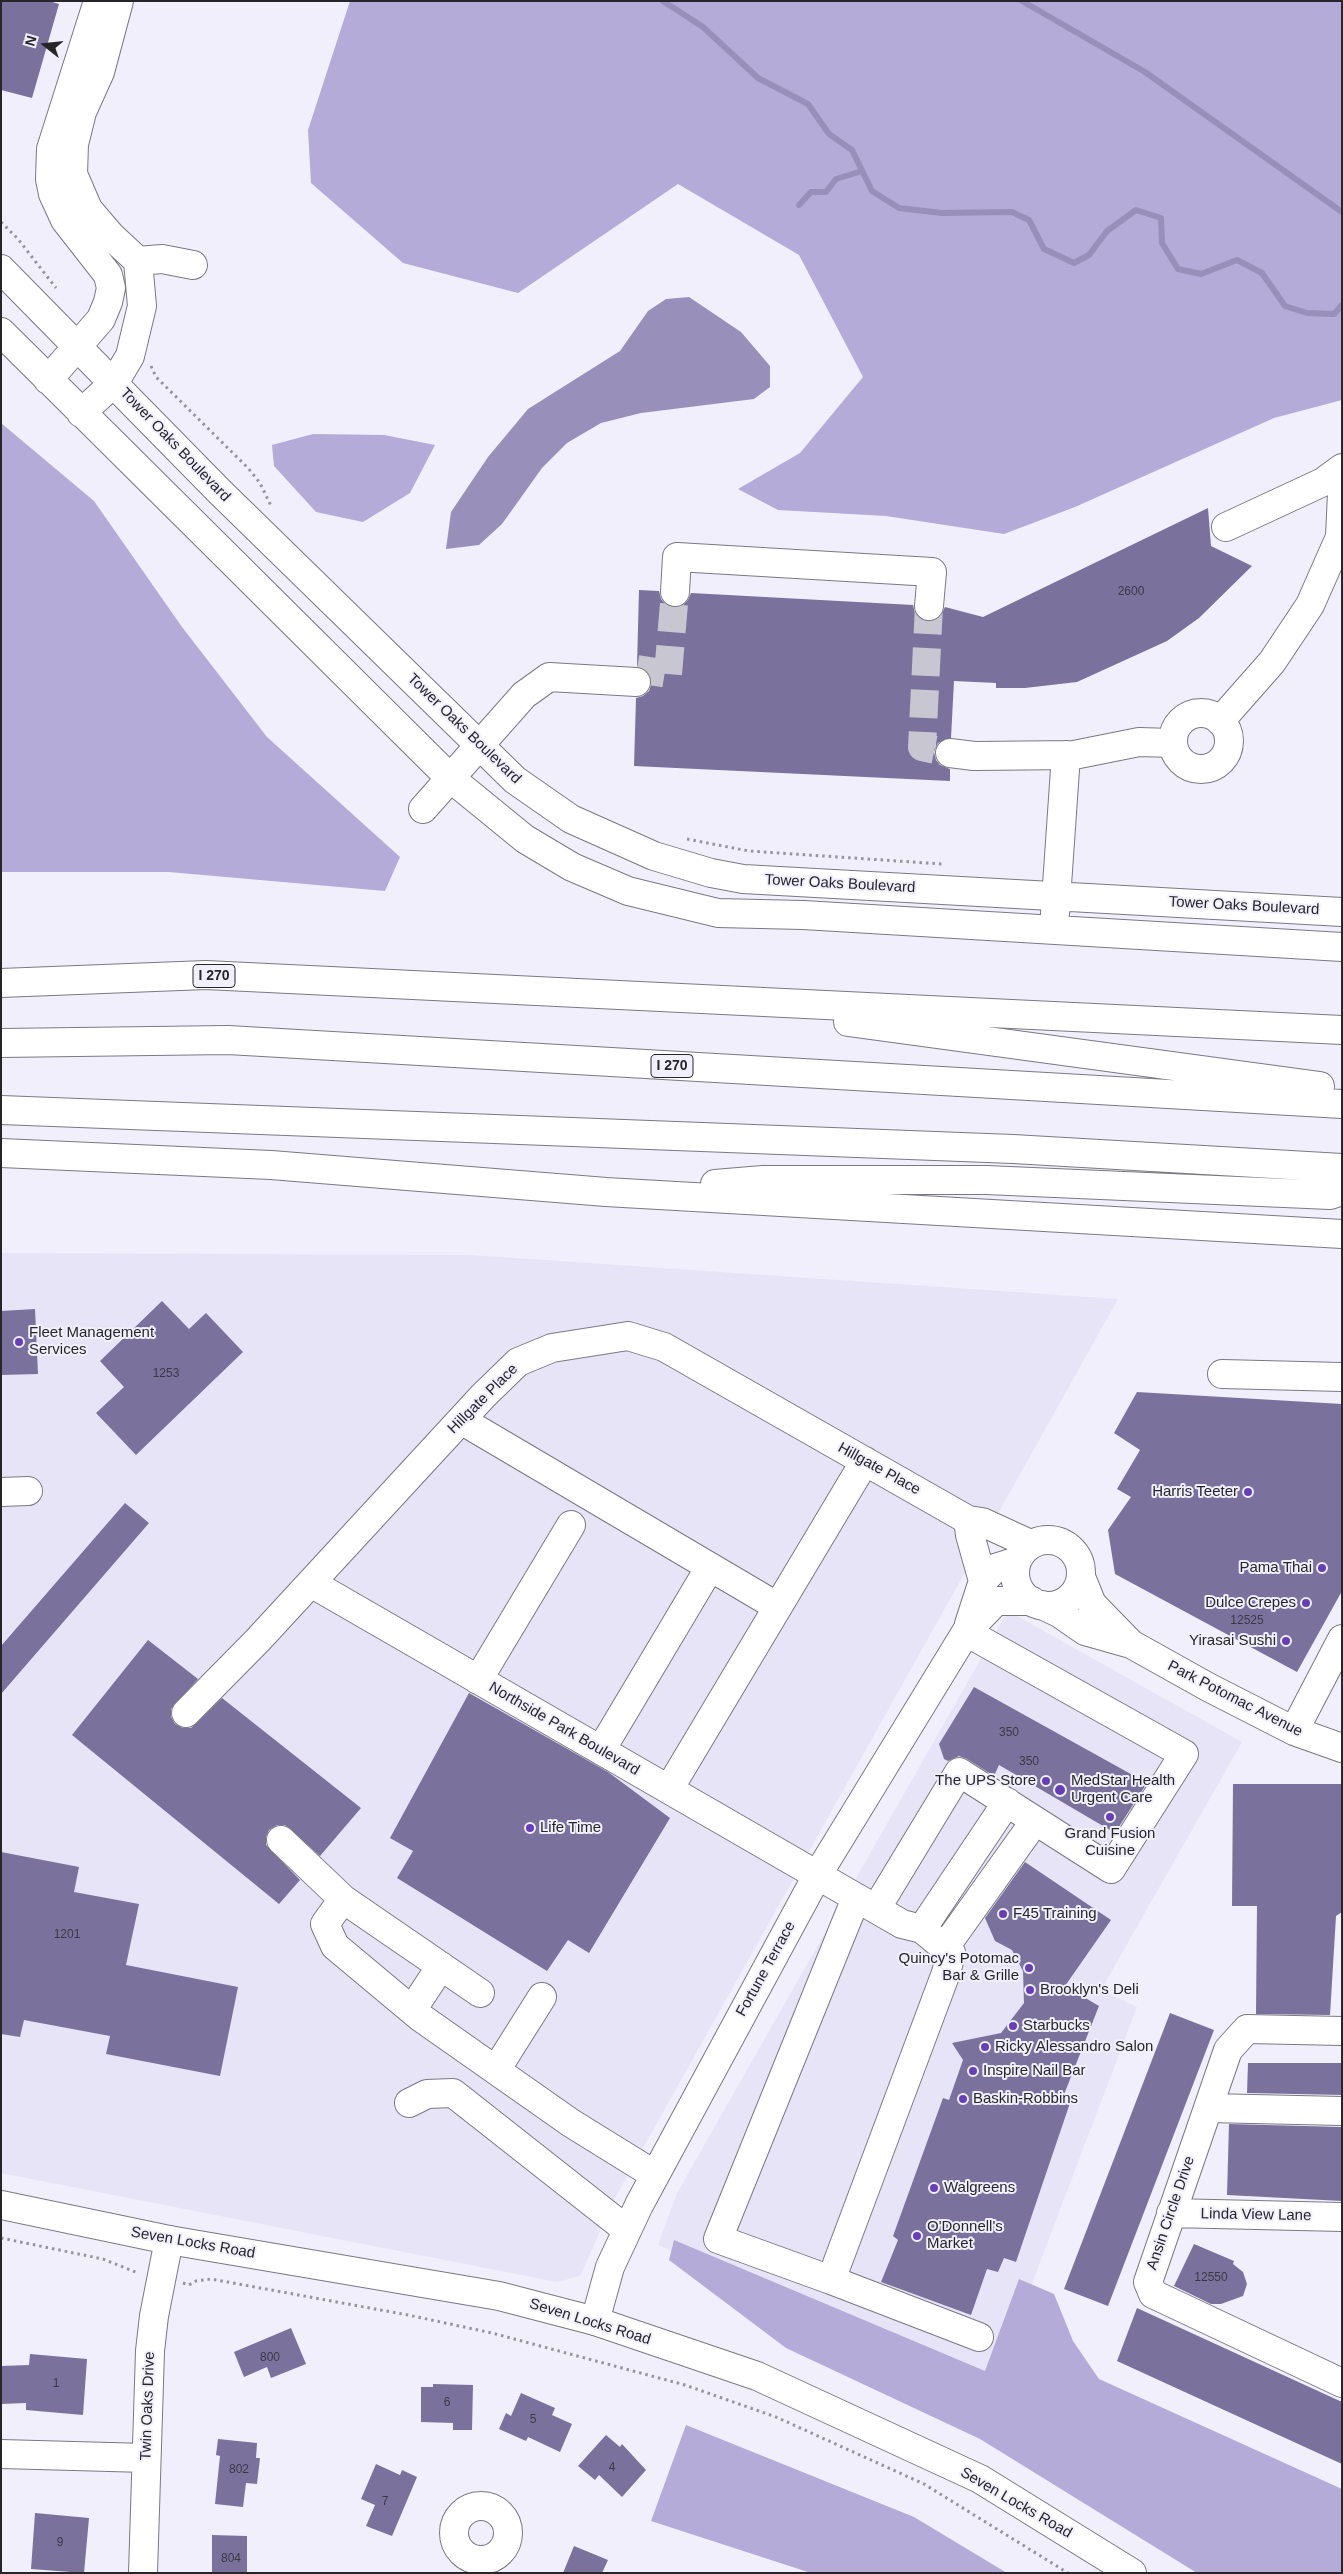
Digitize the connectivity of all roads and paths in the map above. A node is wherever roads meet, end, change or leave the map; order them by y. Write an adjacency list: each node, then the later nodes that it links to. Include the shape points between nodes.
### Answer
1 (98, 1): 7 (main road, via 51,148 52,194 65,220 108,275 111,288 101,319)
2 (119, 1): 3 (main road, via 100,72 82,112 74,144 73,174 88,209)
3 (138, 261): 4 (main road, via 162,258); 9 (main road, via 142,306 130,356)
4 (193, 265)
5 (1, 269): 7 (main road, Tower Oaks Boulevard)
6 (1, 332): 8 (main road)
7 (78, 346): 8 (main road); 9 (main road, Tower Oaks Boulevard)
8 (48, 380): 10 (main road)
9 (114, 383): 10 (main road); 18 (main road, Tower Oaks Boulevard, via 219,491)
10 (81, 413): 21 (main road)
11 (1339, 470): 12 (main road, via 1324,482); 16 (main road, via 1342,493 1340,537 1310,604 1272,662)
12 (1226, 527)
13 (675, 592): 14 (main road, via 677,558 687,558 932,572)
14 (929, 606)
15 (636, 676): 18 (main road, via 610,673 598,679 549,677 524,695)
16 (1220, 721): 17 (main road, via 1206,713 1191,714 1181,720 1173,733); 17 (main road, via 1229,741 1226,752 1211,767 1199,769 1184,764)
17 (1172, 743): 20 (main road, via 1140,742)
18 (478, 745): 21 (main road); 23 (main road, Tower Oaks Boulevard, via 515,780 571,819 654,856 711,873 743,879)
19 (951, 747): 20 (main road, via 966,738 988,743 1001,756)
20 (1066, 755): 23 (main road)
21 (449, 777): 22 (main road); 25 (main road, via 525,839 572,867 637,893 718,913)
22 (423, 808)
23 (1056, 896): 24 (main road, Tower Oaks Boulevard); 25 (main road)
24 (1342, 912)
25 (1053, 930): 26 (main road)
26 (1342, 948)
27 (1, 982): 28 (main road, I 270, via 206,975)
28 (660, 997): 29 (main road, I 270); 31 (main road)
29 (1342, 1030)
30 (1, 1043): 32 (main road, I 270, via 228,1040)
31 (1342, 1089)
32 (1342, 1104)
33 (1, 1110): 35 (main road, via 1013,1148)
34 (1, 1153): 37 (main road, via 271,1165)
35 (1342, 1168)
36 (1342, 1191): 37 (main road, via 1330,1196 986,1180 763,1180)
37 (606, 1192): 38 (main road)
38 (1342, 1234)
39 (1222, 1374): 40 (main road)
40 (1342, 1377)
41 (461, 1420): 42 (main road, Hillgate Place, via 518,1362 552,1348 628,1336 664,1347); 48 (main road); 51 (main road, Hillgate Place)
42 (865, 1461): 45 (main road, Hillgate Place); 53 (main road)
43 (28, 1491): 44 (main road)
44 (1, 1492)
45 (968, 1520): 47 (main road, Hillgate Place, via 982,1522); 50 (main road)
46 (571, 1525): 57 (main road)
47 (1024, 1553): 49 (main road, via 1043,1540 1063,1543 1077,1557); 50 (main road, via 995,1568); 52 (main road, via 1015,1572 1017,1584 1023,1594)
48 (710, 1567): 53 (main road); 61 (main road)
49 (1081, 1577): 52 (main road, via 1078,1587 1064,1602 1053,1605); 56 (main road, via 1092,1604)
50 (983, 1581): 54 (main road, Fortune Terrace)
51 (310, 1583): 57 (main road, Northside Park Boulevard); 58 (main road, Hillgate Place)
52 (1037, 1603): 54 (main road, Fortune Terrace, via 996,1601); 56 (main road, via 1059,1613 1085,1632)
53 (778, 1607): 62 (main road)
54 (966, 1632): 64 (main road, via 1184,1754 1111,1870); 66 (main road, Fortune Terrace)
55 (1342, 1639): 59 (main road)
56 (1131, 1644): 59 (main road, Park Potomac Avenue)
57 (478, 1680): 61 (main road, Northside Park Boulevard)
58 (186, 1713)
59 (1294, 1731): 60 (main road, Park Potomac Avenue)
60 (1342, 1748)
61 (601, 1750): 62 (main road, Northside Park Boulevard)
62 (669, 1789): 66 (main road, Northside Park Boulevard)
63 (1007, 1802): 64 (main road); 68 (main road, via 959,1772); 69 (main road)
64 (1035, 1821): 70 (main road)
65 (281, 1840): 67 (main road)
66 (818, 1874): 68 (main road, Northside Park Boulevard); 80 (main road, Fortune Terrace)
67 (343, 1898): 71 (main road); 74 (main road, via 325,1924 335,1946)
68 (866, 1903): 69 (main road, Northside Park Boulevard, via 902,1924); 88 (main road, via 718,2239)
69 (922, 1930): 70 (main road, Northside Park Boulevard)
70 (945, 1947): 88 (main road, via 950,1953 946,1974)
71 (441, 1966): 72 (main road); 74 (main road)
72 (480, 1993)
73 (542, 1997): 76 (main road)
74 (412, 2010): 76 (main road)
75 (1342, 2030): 78 (main road, Ansin Circle Drive, via 1248,2029 1228,2050)
76 (496, 2070): 80 (main road, via 571,2123)
77 (409, 2104): 84 (main road, via 427,2094 453,2093)
78 (1208, 2108): 79 (main road); 82 (main road, Ansin Circle Drive)
79 (1342, 2111)
80 (655, 2174): 84 (main road, Fortune Terrace)
81 (1, 2205): 86 (main road, Seven Locks Road)
82 (1171, 2214): 83 (main road, Linda View Lane); 91 (main road, Ansin Circle Drive, via 1148,2282 1153,2294)
83 (1342, 2217)
84 (627, 2230): 89 (main road, Fortune Terrace, via 610,2266)
85 (1, 2238): 87 (path, via 103,2259 121,2264 132,2272)
86 (169, 2240): 87 (main road, Twin Oaks Drive); 89 (main road, Seven Locks Road, via 499,2296)
87 (161, 2279): 93 (main road, Twin Oaks Drive, via 150,2351); 95 (path, via 189,2285 211,2279 408,2315 492,2333 685,2385 776,2417 924,2484)
88 (831, 2280): 90 (main road)
89 (595, 2321): 96 (main road, Seven Locks Road, via 757,2376 980,2479)
90 (979, 2337)
91 (1342, 2383)
92 (1, 2454): 93 (main road)
93 (146, 2458): 94 (main road, Twin Oaks Drive)
94 (143, 2573)
95 (1068, 2573)
96 (1132, 2573)

